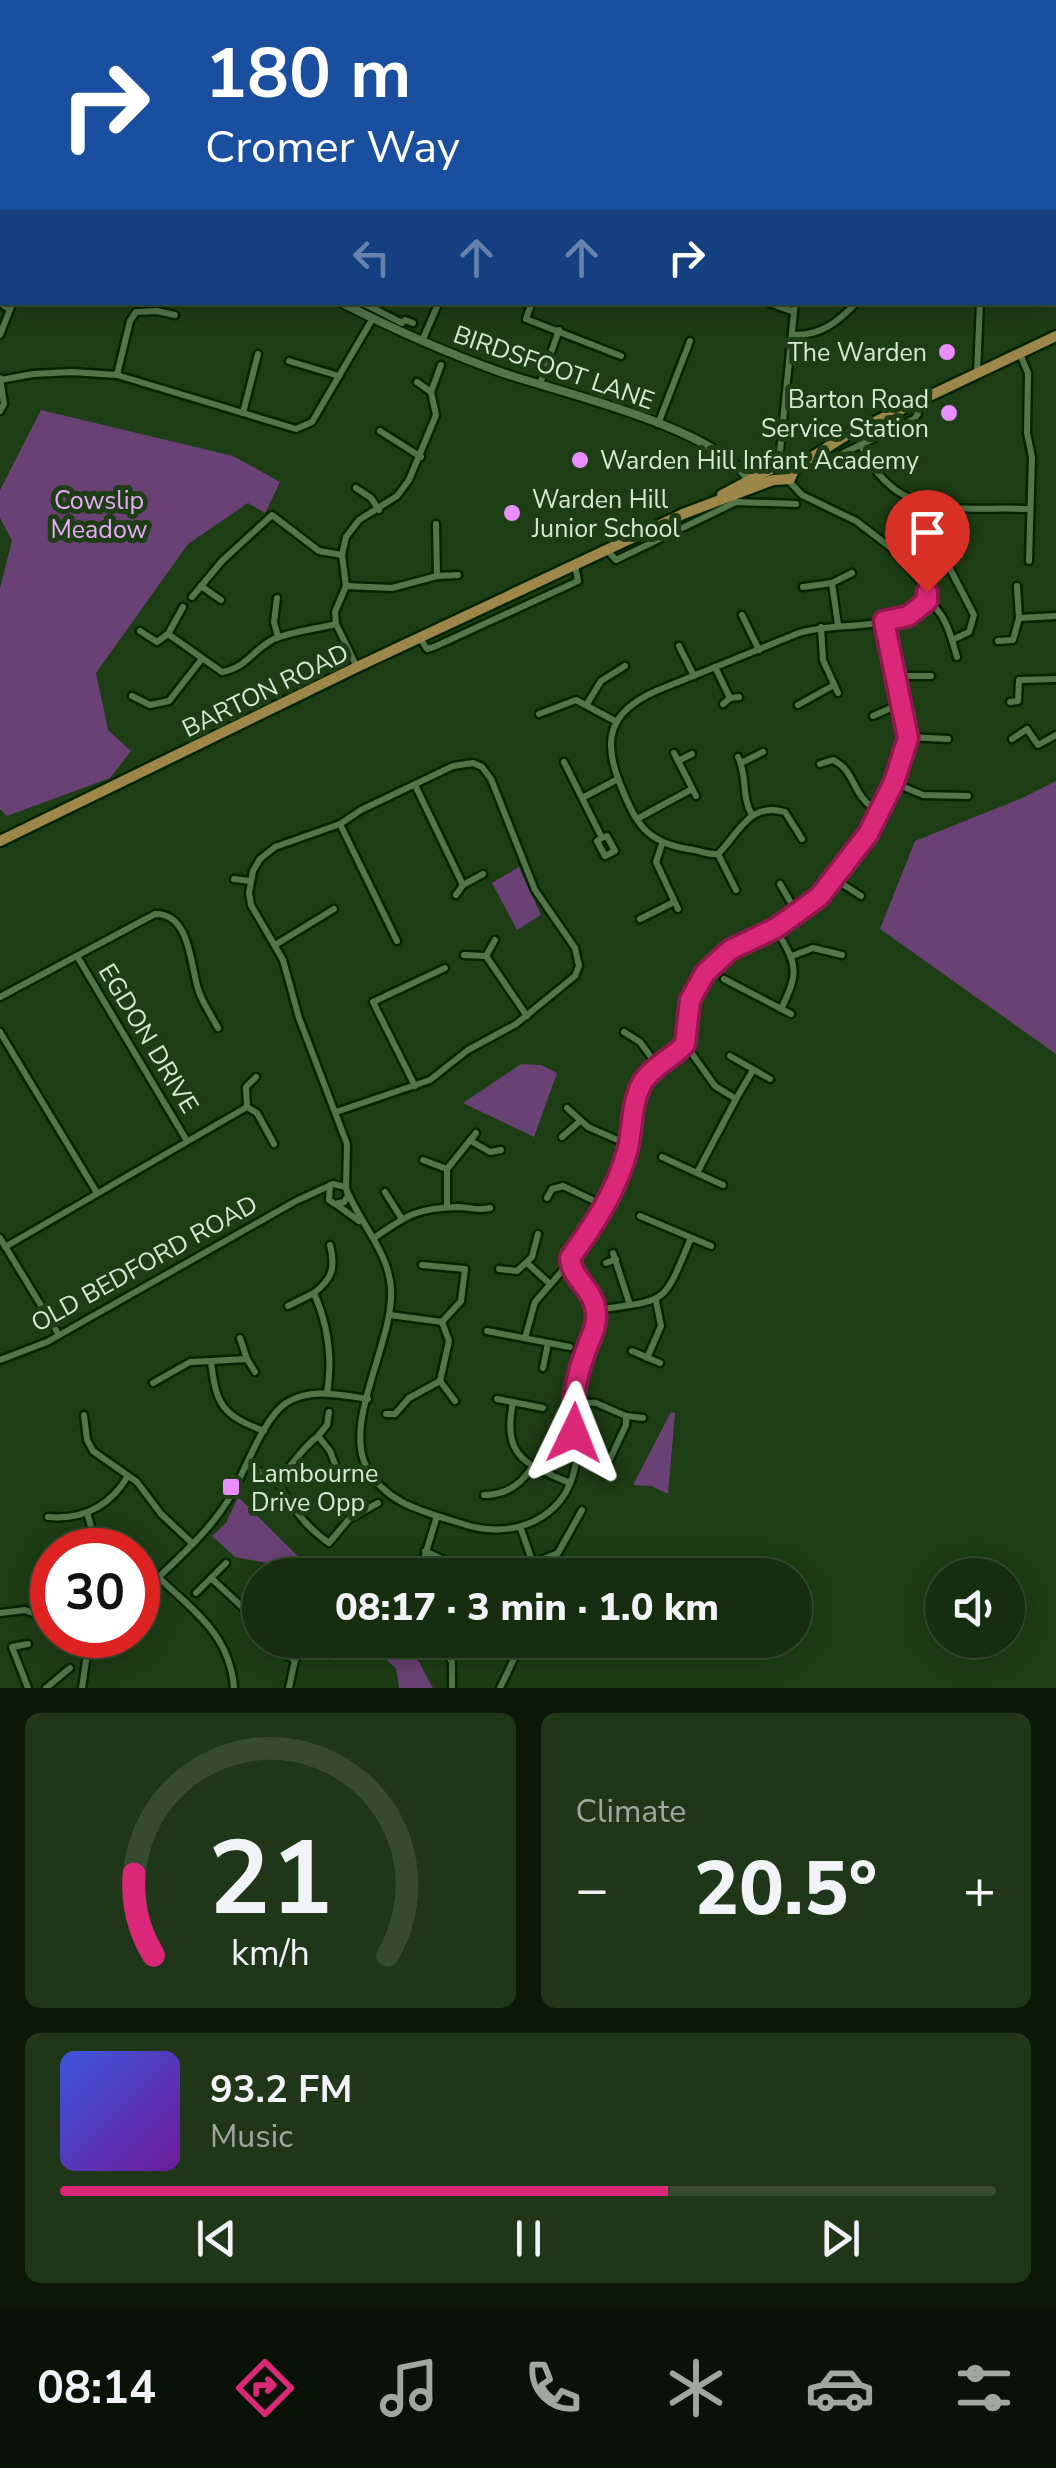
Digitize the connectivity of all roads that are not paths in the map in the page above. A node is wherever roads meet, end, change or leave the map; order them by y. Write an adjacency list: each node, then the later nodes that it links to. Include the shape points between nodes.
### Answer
1 (359, 305): 11 (street, BIRDSFOOT LANE); 13 (street)
2 (437, 305): 19 (street)
3 (531, 305): 14 (street, via 526,319)
4 (775, 305): 9 (street)
5 (795, 305): 9 (street)
6 (854, 305): 15 (street, via 826,330)
7 (980, 305): 25 (street)
8 (11, 306): 16 (street)
9 (794, 312): 15 (street)
10 (174, 315): 26 (street, via 136,312)
11 (373, 318): 13 (street, BIRDSFOOT LANE); 27 (street)
12 (413, 323): 13 (street, via 405,320)
13 (401, 327): 19 (street, BIRDSFOOT LANE)
14 (559, 330): 22 (street); 30 (street)
15 (792, 335): 40 (street)
16 (0, 336)
17 (1056, 336): 21 (highway)
18 (690, 341): 35 (street)
19 (422, 342): 30 (street, BIRDSFOOT LANE)
20 (258, 354): 34 (street)
21 (1019, 354): 25 (highway); 47 (street, via 1028,374)
22 (621, 356)
23 (289, 361): 27 (street)
24 (442, 365): 31 (street)
25 (977, 373): 32 (highway)
26 (117, 375): 28 (street); 34 (street)
27 (339, 376): 34 (street, via 312,422 296,429)
28 (0, 379): 33 (street)
29 (417, 382): 31 (street)
30 (540, 384): 35 (street, BIRDSFOOT LANE)
31 (431, 392): 38 (street, via 436,415)
32 (914, 403): 37 (street, via 916,417); 41 (highway)
33 (0, 411)
34 (243, 413)
35 (658, 424): 42 (street, BIRDSFOOT LANE, via 728,456)
36 (380, 431): 38 (street)
37 (861, 445): 39 (street); 47 (street, via 876,475 912,502)
38 (420, 456): 48 (street, via 397,496)
39 (827, 460)
40 (780, 465): 41 (highway); 42 (highway, BARTON ROAD); 43 (highway, via 777,474)
41 (795, 468): 43 (highway)
42 (748, 479): 45 (highway, BARTON ROAD)
43 (785, 480): 45 (highway, BARTON ROAD); 68 (street, via 890,546 924,586)
44 (356, 488): 48 (street)
45 (718, 499): 50 (highway, BARTON ROAD)
46 (796, 504): 50 (street, BARTON ROAD, via 778,498 736,502 616,560)
47 (1030, 509): 53 (street)
48 (379, 510): 51 (street, via 352,528)
49 (436, 524): 57 (street)
50 (607, 550): 54 (highway, BARTON ROAD)
51 (342, 555): 59 (street, via 319,551 272,515); 60 (street)
52 (946, 561): 81 (street, via 974,622)
53 (1030, 561)
54 (575, 566): 62 (highway, BARTON ROAD); 67 (street, BARTON ROAD, via 578,580)
55 (852, 573): 58 (street)
56 (458, 575): 57 (street)
57 (437, 576): 60 (street, via 392,588)
58 (832, 583): 63 (street); 75 (street)
59 (201, 586): 64 (street); 66 (street)
60 (346, 586): 74 (street)
61 (1017, 586): 72 (street)
62 (528, 587): 67 (street); 80 (highway, BARTON ROAD)
63 (803, 587)
64 (192, 597)
65 (277, 598): 79 (street)
66 (220, 600)
67 (534, 600): 80 (street, BARTON ROAD, via 434,647)
68 (927, 601): 73 (street, via 908,616); 81 (street)
69 (184, 607): 78 (street)
70 (742, 615): 84 (street)
71 (1056, 616): 72 (street)
72 (1018, 618): 82 (street, via 1013,640)
73 (884, 621): 75 (street); 91 (street)
74 (336, 624): 79 (street); 88 (street)
75 (838, 625): 76 (street)
76 (821, 627): 84 (street); 99 (street, via 823,660 836,689)
77 (140, 632): 78 (street, via 157,642)
78 (168, 634): 86 (street)
79 (278, 637): 86 (street, via 239,668 222,672)
80 (420, 638): 88 (highway, BARTON ROAD)
81 (952, 640): 85 (street)
82 (998, 640)
83 (678, 646): 90 (street)
84 (759, 650): 89 (street)
85 (957, 658)
86 (200, 660): 94 (street, via 169,701 150,705)
87 (624, 666): 98 (street, via 600,681)
88 (357, 667): 124 (highway, BARTON ROAD)
89 (715, 667): 90 (street); 95 (street)
90 (694, 676): 102 (street, via 646,696)
91 (896, 676): 92 (street); 97 (street)
92 (930, 676)
93 (1056, 678): 96 (street, via 1018,680 1018,701)
94 (132, 696)
95 (731, 700)
96 (1010, 702)
97 (902, 703): 101 (street); 105 (street)
98 (587, 704): 100 (street, via 568,700); 102 (street)
99 (798, 705)
100 (539, 714)
101 (874, 716)
102 (617, 722): 111 (street, via 609,748)
103 (1056, 735): 106 (street, via 1038,745 1027,729)
104 (942, 737): 105 (street)
105 (908, 738): 112 (street)
106 (1012, 738)
107 (763, 752): 119 (street, via 740,760)
108 (692, 754): 120 (street, via 676,757 694,792)
109 (564, 762): 117 (street)
110 (820, 764): 118 (street, via 842,765 861,801)
111 (618, 779): 117 (street); 120 (street)
112 (894, 782): 115 (street, via 924,795); 118 (street)
113 (414, 785): 121 (street); 133 (street); 159 (street, via 462,763 487,772 526,873 575,948 574,976)
114 (956, 785): 115 (street)
115 (956, 795): 116 (street)
116 (968, 796)
117 (584, 797): 122 (street)
118 (880, 812): 129 (street)
119 (752, 816): 123 (street, via 776,809 792,818); 126 (street)
120 (636, 819): 125 (street)
121 (340, 824): 131 (street, via 275,847 260,858); 145 (street)
122 (602, 838)
123 (802, 839)
124 (0, 841)
125 (662, 844): 126 (street); 142 (street, via 656,862 676,905)
126 (718, 854): 130 (street)
127 (483, 874): 133 (street)
128 (234, 879): 131 (street)
129 (834, 879): 138 (street); 141 (street)
130 (732, 880): 134 (street); 135 (street)
131 (250, 881): 146 (street, via 251,905)
132 (780, 884): 137 (street)
133 (463, 885): 136 (street)
134 (724, 885)
135 (736, 890)
136 (456, 895)
137 (787, 896): 139 (street); 141 (street)
138 (861, 896)
139 (778, 902)
140 (334, 910): 146 (street)
141 (798, 915): 143 (street)
142 (640, 919)
143 (776, 928): 151 (street); 163 (street, via 730,950 705,973 690,1000)
144 (495, 940): 150 (street)
145 (396, 941)
146 (276, 945): 173 (street)
147 (842, 954): 151 (street, via 812,948)
148 (464, 955): 150 (street)
149 (77, 956): 154 (street); 160 (street, via 155,914 171,917); 177 (street, EGDON DRIVE)
150 (486, 956): 159 (street)
151 (792, 956): 157 (street, via 795,976)
152 (445, 968): 155 (street)
153 (724, 979): 157 (street)
154 (0, 996)
155 (373, 1002): 156 (street); 169 (street)
156 (362, 1007)
157 (780, 1009): 158 (street)
158 (791, 1014)
159 (527, 1016): 169 (street)
160 (218, 1028)
161 (0, 1032): 193 (street)
162 (624, 1032): 165 (street)
163 (685, 1044): 165 (street); 170 (street, via 715,1086)
164 (730, 1056): 166 (street)
165 (657, 1065): 180 (street, via 635,1102)
166 (754, 1070): 168 (street); 170 (street)
167 (256, 1077): 171 (street, via 246,1087)
168 (770, 1079)
169 (415, 1086): 173 (street)
170 (736, 1099): 186 (street)
171 (247, 1107): 177 (street); 179 (street)
172 (567, 1108): 174 (street)
173 (336, 1112): 185 (street, via 347,1144)
174 (580, 1121): 176 (street); 180 (street)
175 (476, 1133): 178 (street)
176 (562, 1137)
177 (187, 1141): 193 (street)
178 (471, 1141): 181 (street, via 490,1152); 184 (street)
179 (274, 1144)
180 (628, 1145): 198 (street)
181 (501, 1150)
182 (662, 1157): 186 (street)
183 (422, 1160): 184 (street)
184 (447, 1168): 197 (street)
185 (344, 1170): 188 (street, OLD BEDFORD ROAD); 191 (street)
186 (698, 1171): 189 (street)
187 (559, 1173): 190 (street)
188 (331, 1184): 191 (street); 194 (street, OLD BEDFORD ROAD); 196 (street)
189 (723, 1185)
190 (560, 1186): 195 (street); 198 (street)
191 (347, 1190): 196 (street, via 344,1202); 202 (street)
192 (385, 1192): 201 (street)
193 (97, 1193): 209 (street)
194 (308, 1198): 196 (street); 224 (street, OLD BEDFORD ROAD)
195 (547, 1198)
196 (334, 1203): 202 (street)
197 (446, 1207): 199 (street); 201 (street)
198 (606, 1207): 212 (street)
199 (490, 1208)
200 (640, 1216): 206 (street)
201 (402, 1219): 205 (street)
202 (364, 1225): 205 (street)
203 (538, 1234): 211 (street)
204 (0, 1238): 209 (street)
205 (374, 1238): 221 (street, via 387,1266)
206 (691, 1238): 208 (street); 217 (street, via 670,1288)
207 (330, 1245): 216 (street, via 333,1272)
208 (710, 1246)
209 (6, 1247): 224 (street)
210 (606, 1263): 218 (street, via 615,1256)
211 (528, 1264): 214 (street, via 517,1272); 215 (street)
212 (569, 1264): 215 (street); 220 (street)
213 (422, 1265): 222 (street, via 465,1269 460,1301)
214 (499, 1269)
215 (550, 1284): 226 (street, via 535,1302)
216 (314, 1294): 219 (street); 239 (street, via 328,1336)
217 (656, 1300): 218 (street); 230 (street, via 661,1326)
218 (630, 1305): 220 (street)
219 (288, 1306)
220 (596, 1310): 244 (street)
221 (390, 1315): 222 (street); 240 (street)
222 (442, 1322): 237 (street, via 449,1341)
223 (487, 1330): 226 (street)
224 (58, 1335): 232 (street, OLD BEDFORD ROAD)
225 (240, 1338): 231 (street)
226 (525, 1338): 227 (street)
227 (548, 1343): 228 (street); 235 (street)
228 (570, 1346)
229 (632, 1350): 230 (street)
230 (647, 1358): 234 (street)
231 (247, 1359): 233 (street); 236 (street)
232 (0, 1360)
233 (211, 1360): 238 (street, via 190,1362); 251 (street, via 223,1408)
234 (660, 1363)
235 (542, 1368)
236 (254, 1372)
237 (440, 1381): 242 (street); 248 (street)
238 (153, 1384)
239 (327, 1393): 240 (street); 251 (street, via 282,1405)
240 (368, 1399): 265 (street, via 361,1431 366,1467 384,1492)
241 (497, 1399): 243 (street)
242 (455, 1401)
243 (514, 1402): 245 (street); 255 (street, via 509,1435)
244 (573, 1402): 249 (street); 259 (street)
245 (542, 1408)
246 (329, 1412): 252 (street)
247 (84, 1414): 256 (street, via 93,1450)
248 (386, 1414)
249 (626, 1416): 250 (street); 253 (street)
250 (643, 1418)
251 (264, 1431): 254 (street)
252 (318, 1436): 257 (street); 258 (street)
253 (610, 1460)
254 (248, 1466): 257 (street); 270 (street)
255 (532, 1468): 259 (street); 260 (street, via 515,1488)
256 (128, 1476): 264 (street, via 105,1505); 270 (street)
257 (277, 1480): 262 (street, via 288,1505 329,1543 349,1519)
258 (341, 1480)
259 (570, 1483): 269 (street, via 543,1516)
260 (484, 1495)
261 (378, 1503): 262 (street)
262 (368, 1510): 267 (street)
263 (582, 1510): 275 (street, via 558,1553)
264 (87, 1512): 266 (street); 268 (street)
265 (436, 1516): 269 (street, via 493,1532); 271 (street)
266 (48, 1517)
267 (376, 1519)
268 (91, 1528)
269 (520, 1529): 274 (street)
270 (192, 1543): 277 (street)
271 (425, 1551): 272 (street); 273 (street)
272 (423, 1558)
273 (441, 1558)
274 (532, 1558)
275 (546, 1558)
276 (226, 1562): 278 (street)
277 (160, 1575)
278 (211, 1578): 280 (street); 281 (street)
279 (160, 1579): 294 (street, via 215,1632 228,1652)
280 (196, 1593)
281 (242, 1607)
282 (30, 1611): 283 (street)
283 (0, 1613)
284 (28, 1644): 291 (street, via 12,1647)
285 (87, 1658): 293 (street)
286 (292, 1658): 289 (street)
287 (450, 1658): 296 (street)
288 (514, 1658): 297 (street)
289 (295, 1660): 295 (street)
290 (70, 1668): 292 (street)
291 (28, 1688)
292 (46, 1688)
293 (82, 1688)
294 (234, 1688)
295 (288, 1688)
296 (452, 1688)
297 (500, 1688)

